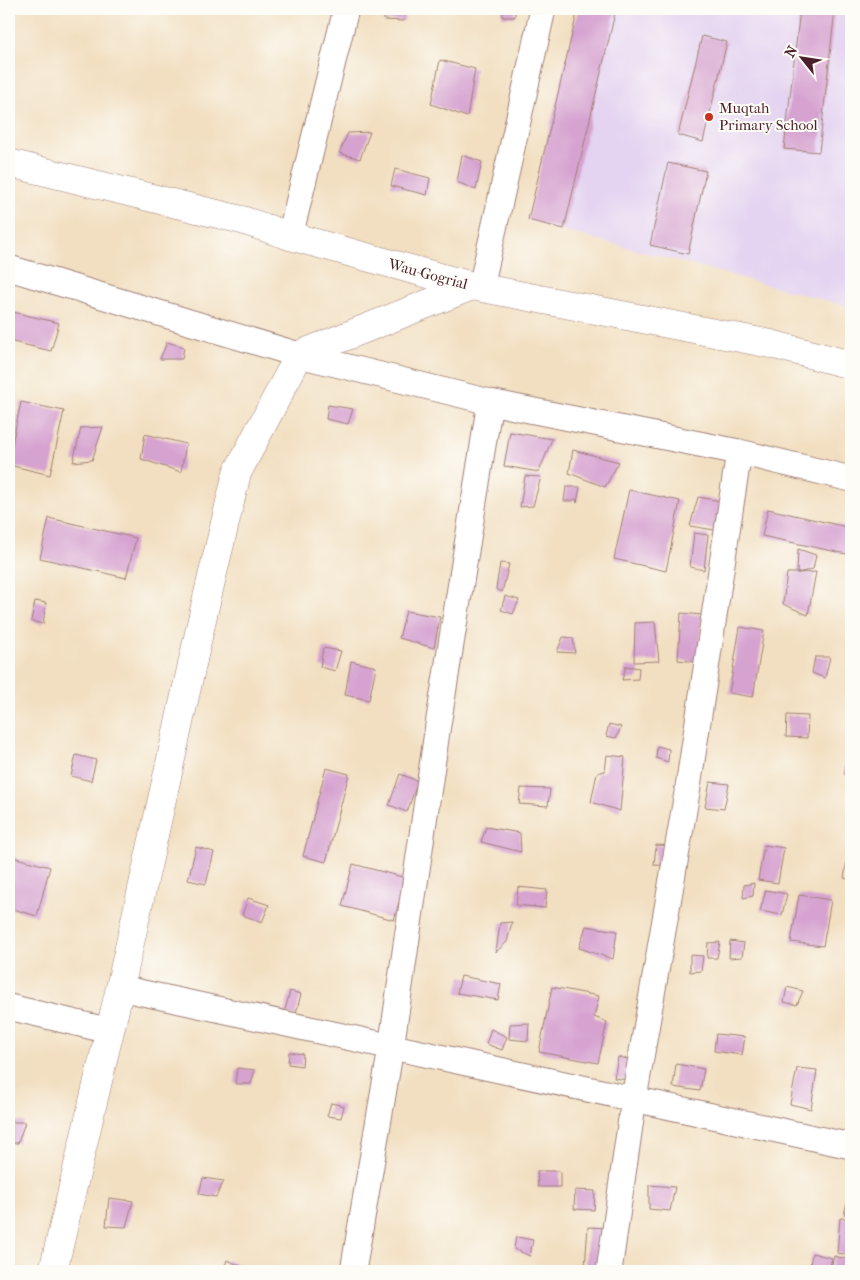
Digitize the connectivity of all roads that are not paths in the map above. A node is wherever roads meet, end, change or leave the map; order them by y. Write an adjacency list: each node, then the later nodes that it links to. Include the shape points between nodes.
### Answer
1 (346, 9): 4 (street)
2 (543, 9): 6 (street)
3 (9, 164): 4 (street, Wau-Gogrial, via 242,220)
4 (290, 236): 6 (street, Wau-Gogrial)
5 (9, 268): 7 (street)
6 (476, 286): 7 (street); 8 (street, Wau-Gogrial, via 771,344)
7 (299, 355): 9 (street); 12 (street, via 237,473)
8 (851, 365)
9 (490, 402): 10 (street); 15 (street)
10 (739, 452): 11 (street); 16 (street, via 688,787)
11 (851, 479)
12 (120, 988): 14 (street); 15 (street)
13 (9, 1007): 14 (street)
14 (110, 1031): 18 (street)
15 (391, 1048): 16 (street); 19 (street)
16 (634, 1098): 17 (street); 20 (street)
17 (851, 1146)
18 (53, 1271)
19 (353, 1271)
20 (609, 1271)

